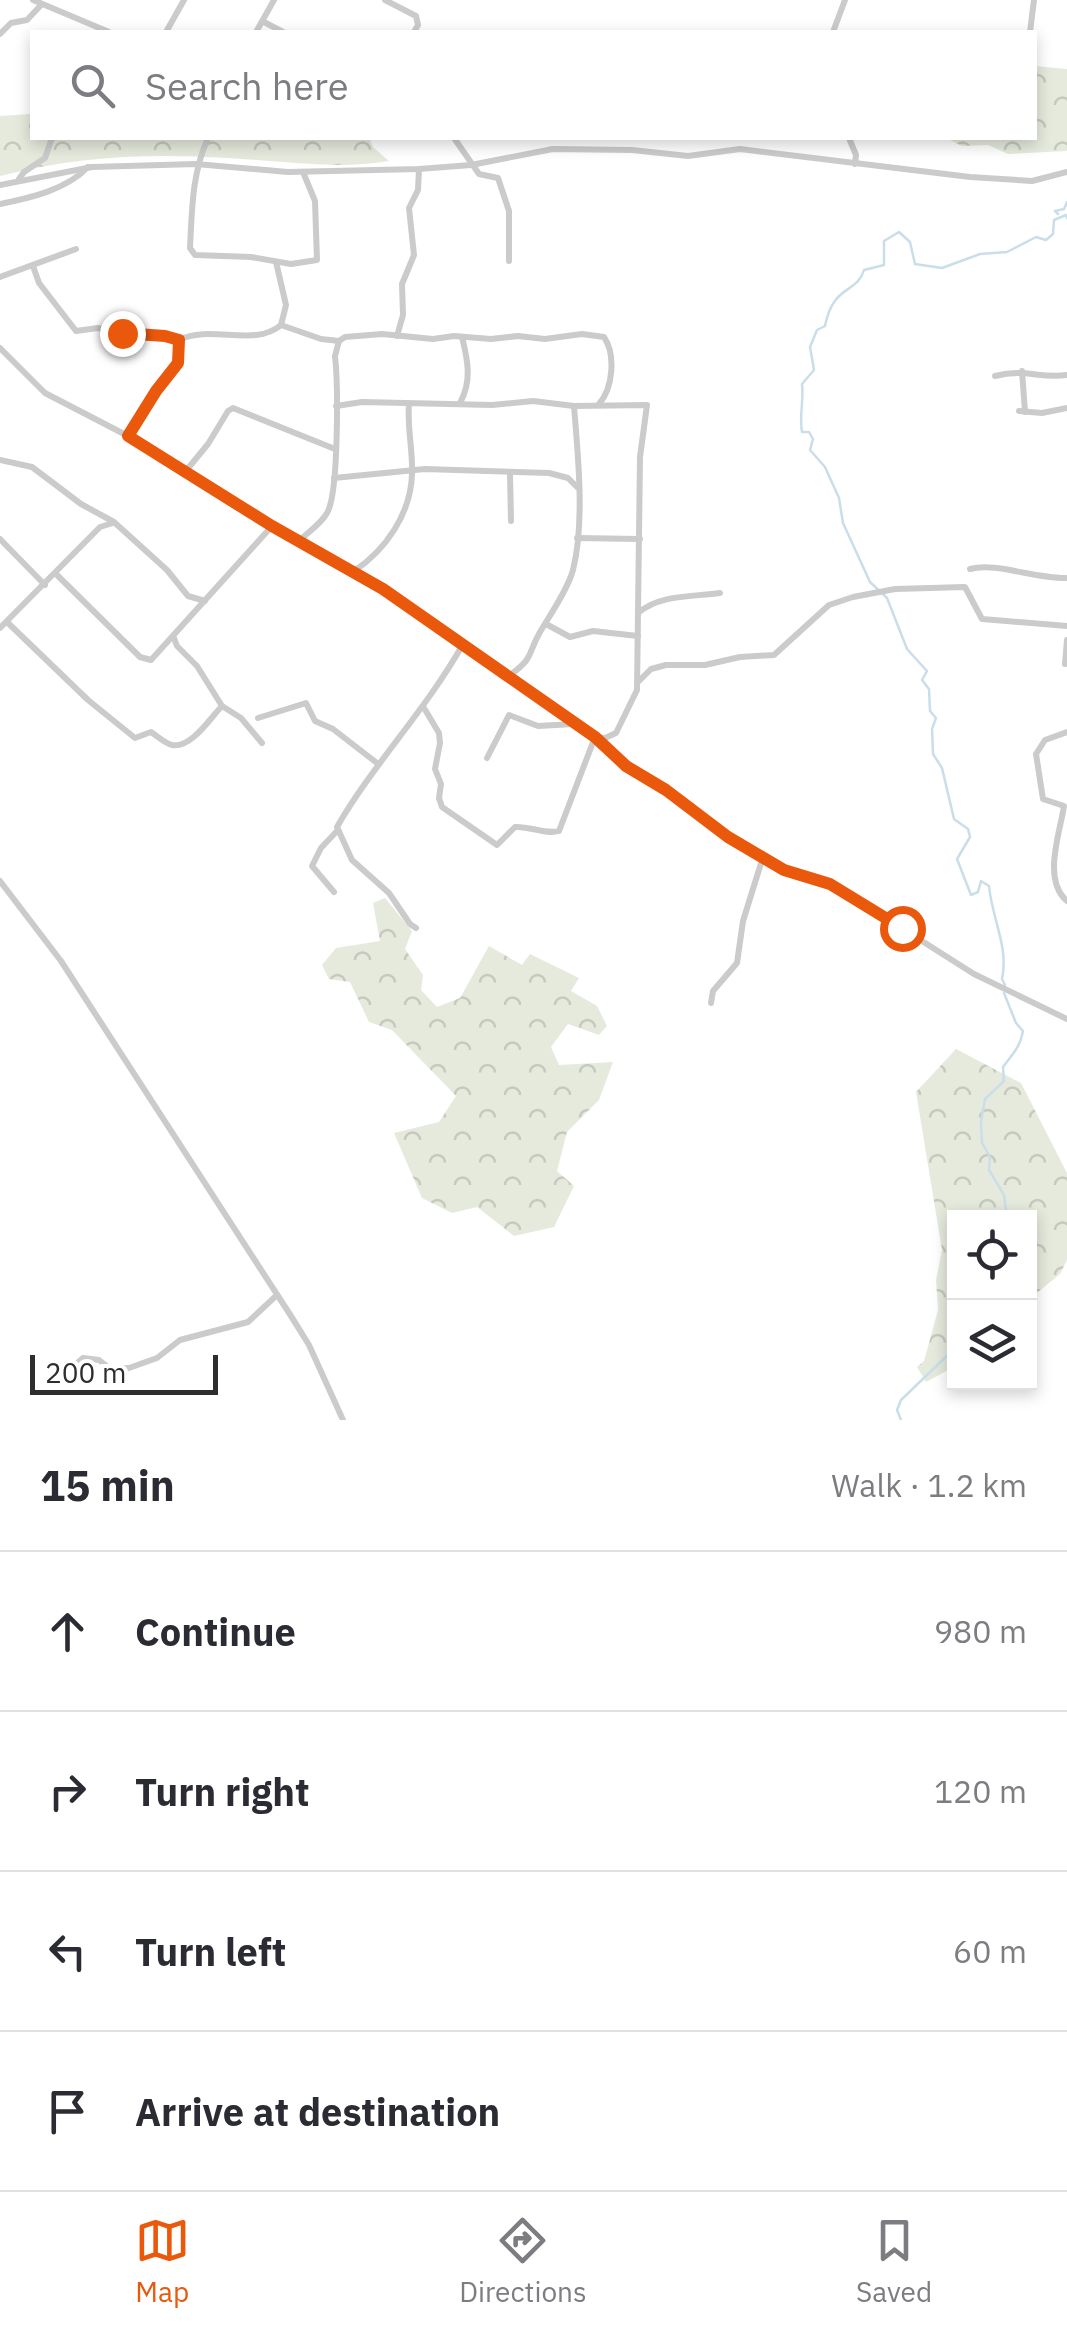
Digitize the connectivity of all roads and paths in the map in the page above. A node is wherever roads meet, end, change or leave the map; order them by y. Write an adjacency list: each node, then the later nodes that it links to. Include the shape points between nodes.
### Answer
1 (184, 0): 10 (street)
2 (274, 0): 8 (street)
3 (385, 0): 7 (street)
4 (845, 0): 14 (street)
5 (1034, 0): 15 (street)
6 (37, 2): 9 (street); 16 (street, via 27,20)
7 (398, 2): 13 (street, via 418,19)
8 (264, 22): 11 (street); 12 (street)
9 (104, 30)
10 (167, 30)
11 (258, 30)
12 (279, 30)
13 (415, 30)
14 (834, 30)
15 (1030, 30)
16 (0, 34)
17 (51, 140): 28 (street, via 45,158)
18 (207, 140): 21 (street)
19 (455, 140): 22 (street)
20 (851, 140): 23 (street)
21 (196, 164): 24 (street); 26 (street); 32 (street, via 191,252)
22 (471, 164): 23 (street, via 552,149 688,156 730,148); 25 (street); 33 (street, via 500,182 509,211)
23 (855, 164): 27 (street, via 1032,180)
24 (88, 167): 28 (street); 30 (street, via 31,198)
25 (419, 169): 26 (street); 37 (street, via 409,208 414,255 402,284)
26 (303, 172): 32 (street, via 315,201 317,260)
27 (1067, 172)
28 (18, 180): 29 (street)
29 (0, 185)
30 (0, 204)
31 (76, 249): 34 (street)
32 (276, 260): 36 (street, via 286,305)
33 (509, 261)
34 (32, 266): 35 (street); 39 (street, via 76,331)
35 (0, 276)
36 (281, 325): 39 (street, via 268,334 200,332); 40 (street)
37 (397, 336): 38 (street); 40 (street)
38 (462, 336): 45 (street, via 468,381); 47 (street, via 604,337 609,388)
39 (179, 340): 51 (street, via 178,363)
40 (339, 341): 48 (street)
41 (0, 348): 51 (street, via 45,393)
42 (1022, 371): 43 (street); 44 (street); 50 (street, via 1022,411)
43 (1067, 374)
44 (995, 376)
45 (460, 403): 46 (street); 49 (street)
46 (408, 404): 48 (street); 54 (street)
47 (598, 405): 49 (street); 64 (street, via 647,406)
48 (336, 406): 52 (street)
49 (574, 406): 58 (street)
50 (1067, 408)
51 (128, 436): 55 (street)
52 (335, 449): 55 (street, via 233,408); 57 (street)
53 (0, 460): 59 (street, via 32,467)
54 (412, 471): 56 (street); 57 (street); 67 (street, via 398,525)
55 (185, 472): 61 (street)
56 (510, 474): 58 (street, via 561,475); 60 (street)
57 (334, 478): 65 (street, via 328,512)
58 (578, 488): 62 (street)
59 (114, 522): 68 (street, via 100,527); 72 (street, via 188,596)
60 (511, 522)
61 (272, 526): 65 (street); 72 (street)
62 (577, 538): 64 (street); 74 (street, via 572,574)
63 (0, 539): 70 (street)
64 (640, 539): 73 (street)
65 (299, 541): 67 (street)
66 (970, 569): 69 (street, via 984,565)
67 (354, 571): 80 (street)
68 (56, 574): 70 (street); 78 (street, via 140,658 151,660)
69 (1067, 578)
70 (45, 585): 75 (street)
71 (720, 594): 73 (street, via 670,598)
72 (205, 601): 78 (street)
73 (638, 613): 77 (street)
74 (546, 624): 77 (street, via 570,637 593,631); 82 (street, via 529,660)
75 (3, 625): 84 (street, via 135,738 151,732 177,745)
76 (1067, 626): 83 (street, via 982,620 965,587 895,589 829,605 774,655 666,665)
77 (638, 636): 83 (street)
78 (174, 638): 84 (street)
79 (1067, 640): 81 (street)
80 (463, 644): 82 (street); 85 (street)
81 (1064, 664)
82 (510, 676): 87 (street)
83 (638, 682): 89 (street, via 619,729)
84 (222, 706): 90 (street)
85 (424, 708): 89 (street, via 440,738 434,769 442,784 440,803 497,844 515,828 560,830); 92 (street)
86 (258, 718): 92 (street, via 306,703 316,720)
87 (576, 724): 89 (street); 91 (street, via 538,726 510,715)
88 (1067, 732): 93 (street, via 1046,740 1036,754 1041,794 1063,803)
89 (595, 737): 95 (street, via 626,766)
90 (262, 743)
91 (487, 758)
92 (377, 763): 94 (street)
93 (1065, 821): 98 (street, via 1055,855 1056,884)
94 (337, 832): 97 (street, via 312,866); 99 (street, via 359,869 382,885)
95 (763, 857): 100 (street, via 737,963); 101 (street, via 830,884 974,974)
96 (0, 881): 102 (street, via 61,960)
97 (334, 892)
98 (1067, 901)
99 (416, 928)
100 (711, 1003)
101 (1067, 1019)
102 (277, 1295): 103 (street, via 248,1322 180,1340 128,1368 109,1368 92,1358); 104 (street)
103 (75, 1364)
104 (343, 1420)

